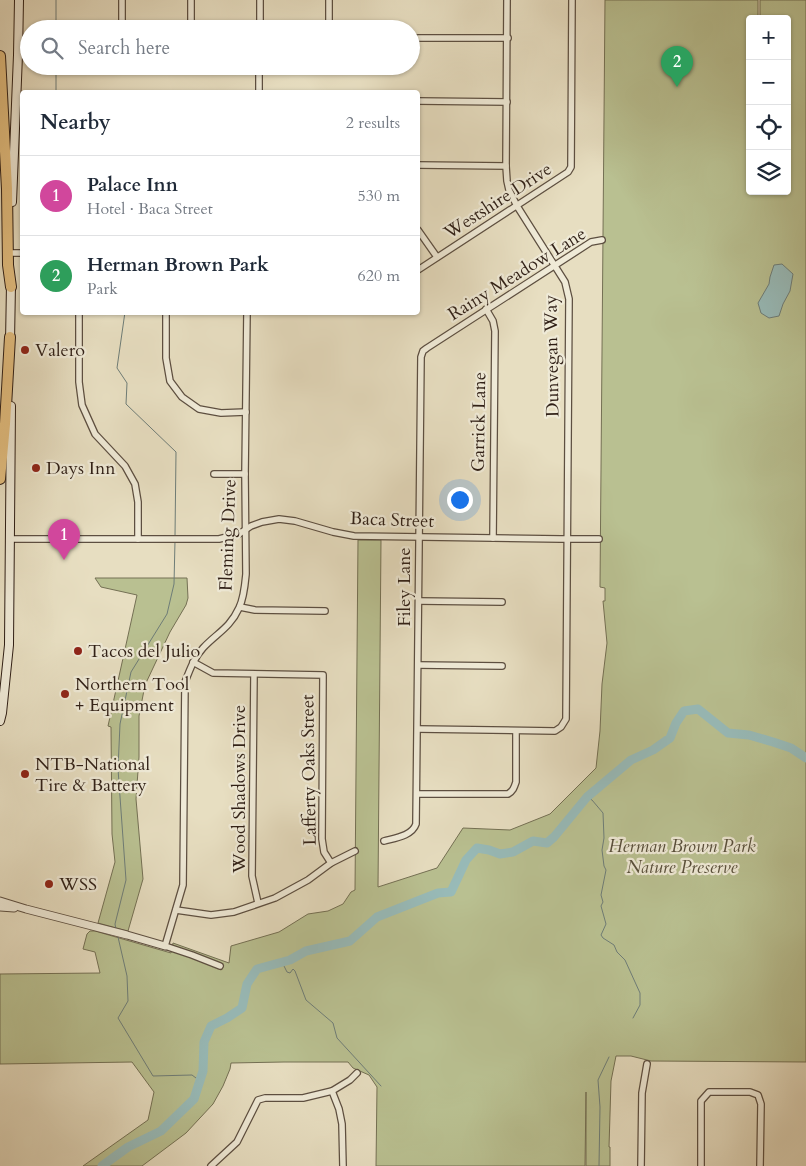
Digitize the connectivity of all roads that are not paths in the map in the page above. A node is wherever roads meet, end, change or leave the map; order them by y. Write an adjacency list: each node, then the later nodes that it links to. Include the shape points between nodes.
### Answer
1 (20, 0): 24 (main road)
2 (122, 0): 8 (street)
3 (191, 0): 9 (street)
4 (260, 0): 10 (street)
5 (329, 0): 11 (street)
6 (507, 0): 13 (street, Dunvegan Way)
7 (572, 0): 21 (street, Westshire Drive, via 571,167)
8 (122, 20)
9 (191, 20)
10 (260, 20)
11 (329, 20)
12 (420, 38): 13 (street)
13 (508, 38): 18 (street, Dunvegan Way)
14 (0, 56): 29 (highway)
15 (259, 75): 16 (street)
16 (259, 90)
17 (420, 101): 18 (street)
18 (507, 102): 20 (street, Dunvegan Way)
19 (420, 165): 20 (street)
20 (506, 166): 21 (street, Dunvegan Way, via 509,190)
21 (517, 206): 26 (street, Westshire Drive); 27 (street, Dunvegan Way)
22 (420, 233): 26 (street)
23 (602, 240): 27 (street, Rainy Meadow Lane, via 591,242)
24 (11, 253): 25 (street); 29 (main road)
25 (20, 254)
26 (437, 257): 28 (street, Westshire Drive)
27 (555, 264): 30 (street, Rainy Meadow Lane); 46 (street, Dunvegan Way, via 565,282 569,299)
28 (420, 269)
29 (10, 287): 34 (main road)
30 (486, 309): 35 (street, Rainy Meadow Lane); 42 (street, Garrick Lane, via 495,331)
31 (79, 315): 45 (street, via 82,405 95,434 125,466 135,484)
32 (166, 315): 36 (street, via 166,358 170,381 182,397 199,409)
33 (247, 315): 36 (street, Fleming Drive)
34 (10, 337): 39 (highway); 44 (main road)
35 (423, 351): 41 (street, Filey Lane)
36 (246, 412): 38 (street, Fleming Drive)
37 (214, 474): 38 (street)
38 (245, 474): 40 (street, Fleming Drive)
39 (0, 479)
40 (246, 530): 41 (street, Baca Street, via 262,522 279,519 354,536); 45 (street, Baca Street, via 219,539); 49 (street, Fleming Drive, via 246,574)
41 (420, 537): 42 (street, Baca Street); 47 (street, Filey Lane)
42 (493, 538): 46 (street, Baca Street)
43 (598, 538): 46 (street, Baca Street)
44 (10, 539): 45 (street, Baca Street); 55 (main road, via 9,645)
45 (138, 539)
46 (567, 539): 57 (street, Dunvegan Way, via 566,719 555,731)
47 (419, 601): 48 (street); 52 (street, Filey Lane)
48 (502, 602)
49 (240, 607): 50 (street); 51 (street, Fleming Drive, via 229,626)
50 (325, 611)
51 (193, 662): 54 (street, via 213,673); 66 (street, Fleming Drive, via 186,682 183,884)
52 (418, 665): 53 (street); 56 (street, Filey Lane)
53 (502, 666)
54 (254, 674): 61 (street, Lafferty Oaks Street, via 323,675 322,839 324,852); 63 (street, Wood Shadows Drive, via 252,876)
55 (0, 721)
56 (418, 729): 57 (street); 58 (street, Filey Lane)
57 (516, 731): 58 (street, via 516,782 512,792)
58 (417, 794): 59 (street, Filey Lane, via 415,828 410,833)
59 (384, 841)
60 (355, 851): 61 (street)
61 (331, 863): 63 (street, via 308,880 275,898)
62 (0, 901): 65 (street)
63 (258, 903): 66 (street, via 234,912 211,915)
64 (0, 907): 65 (street)
65 (26, 909): 67 (street)
66 (176, 910): 67 (street, Fleming Drive)
67 (165, 946): 68 (street)
68 (220, 966)
69 (648, 1064): 74 (street, via 642,1092)
70 (357, 1072): 71 (street)
71 (332, 1091): 72 (street, via 303,1098 258,1100 237,1142); 73 (street, via 342,1124)
72 (215, 1165)
73 (343, 1166)
74 (641, 1166)
75 (701, 1166): 76 (street, via 701,1101 709,1092 750,1092 758,1095 761,1104)
76 (760, 1166)

